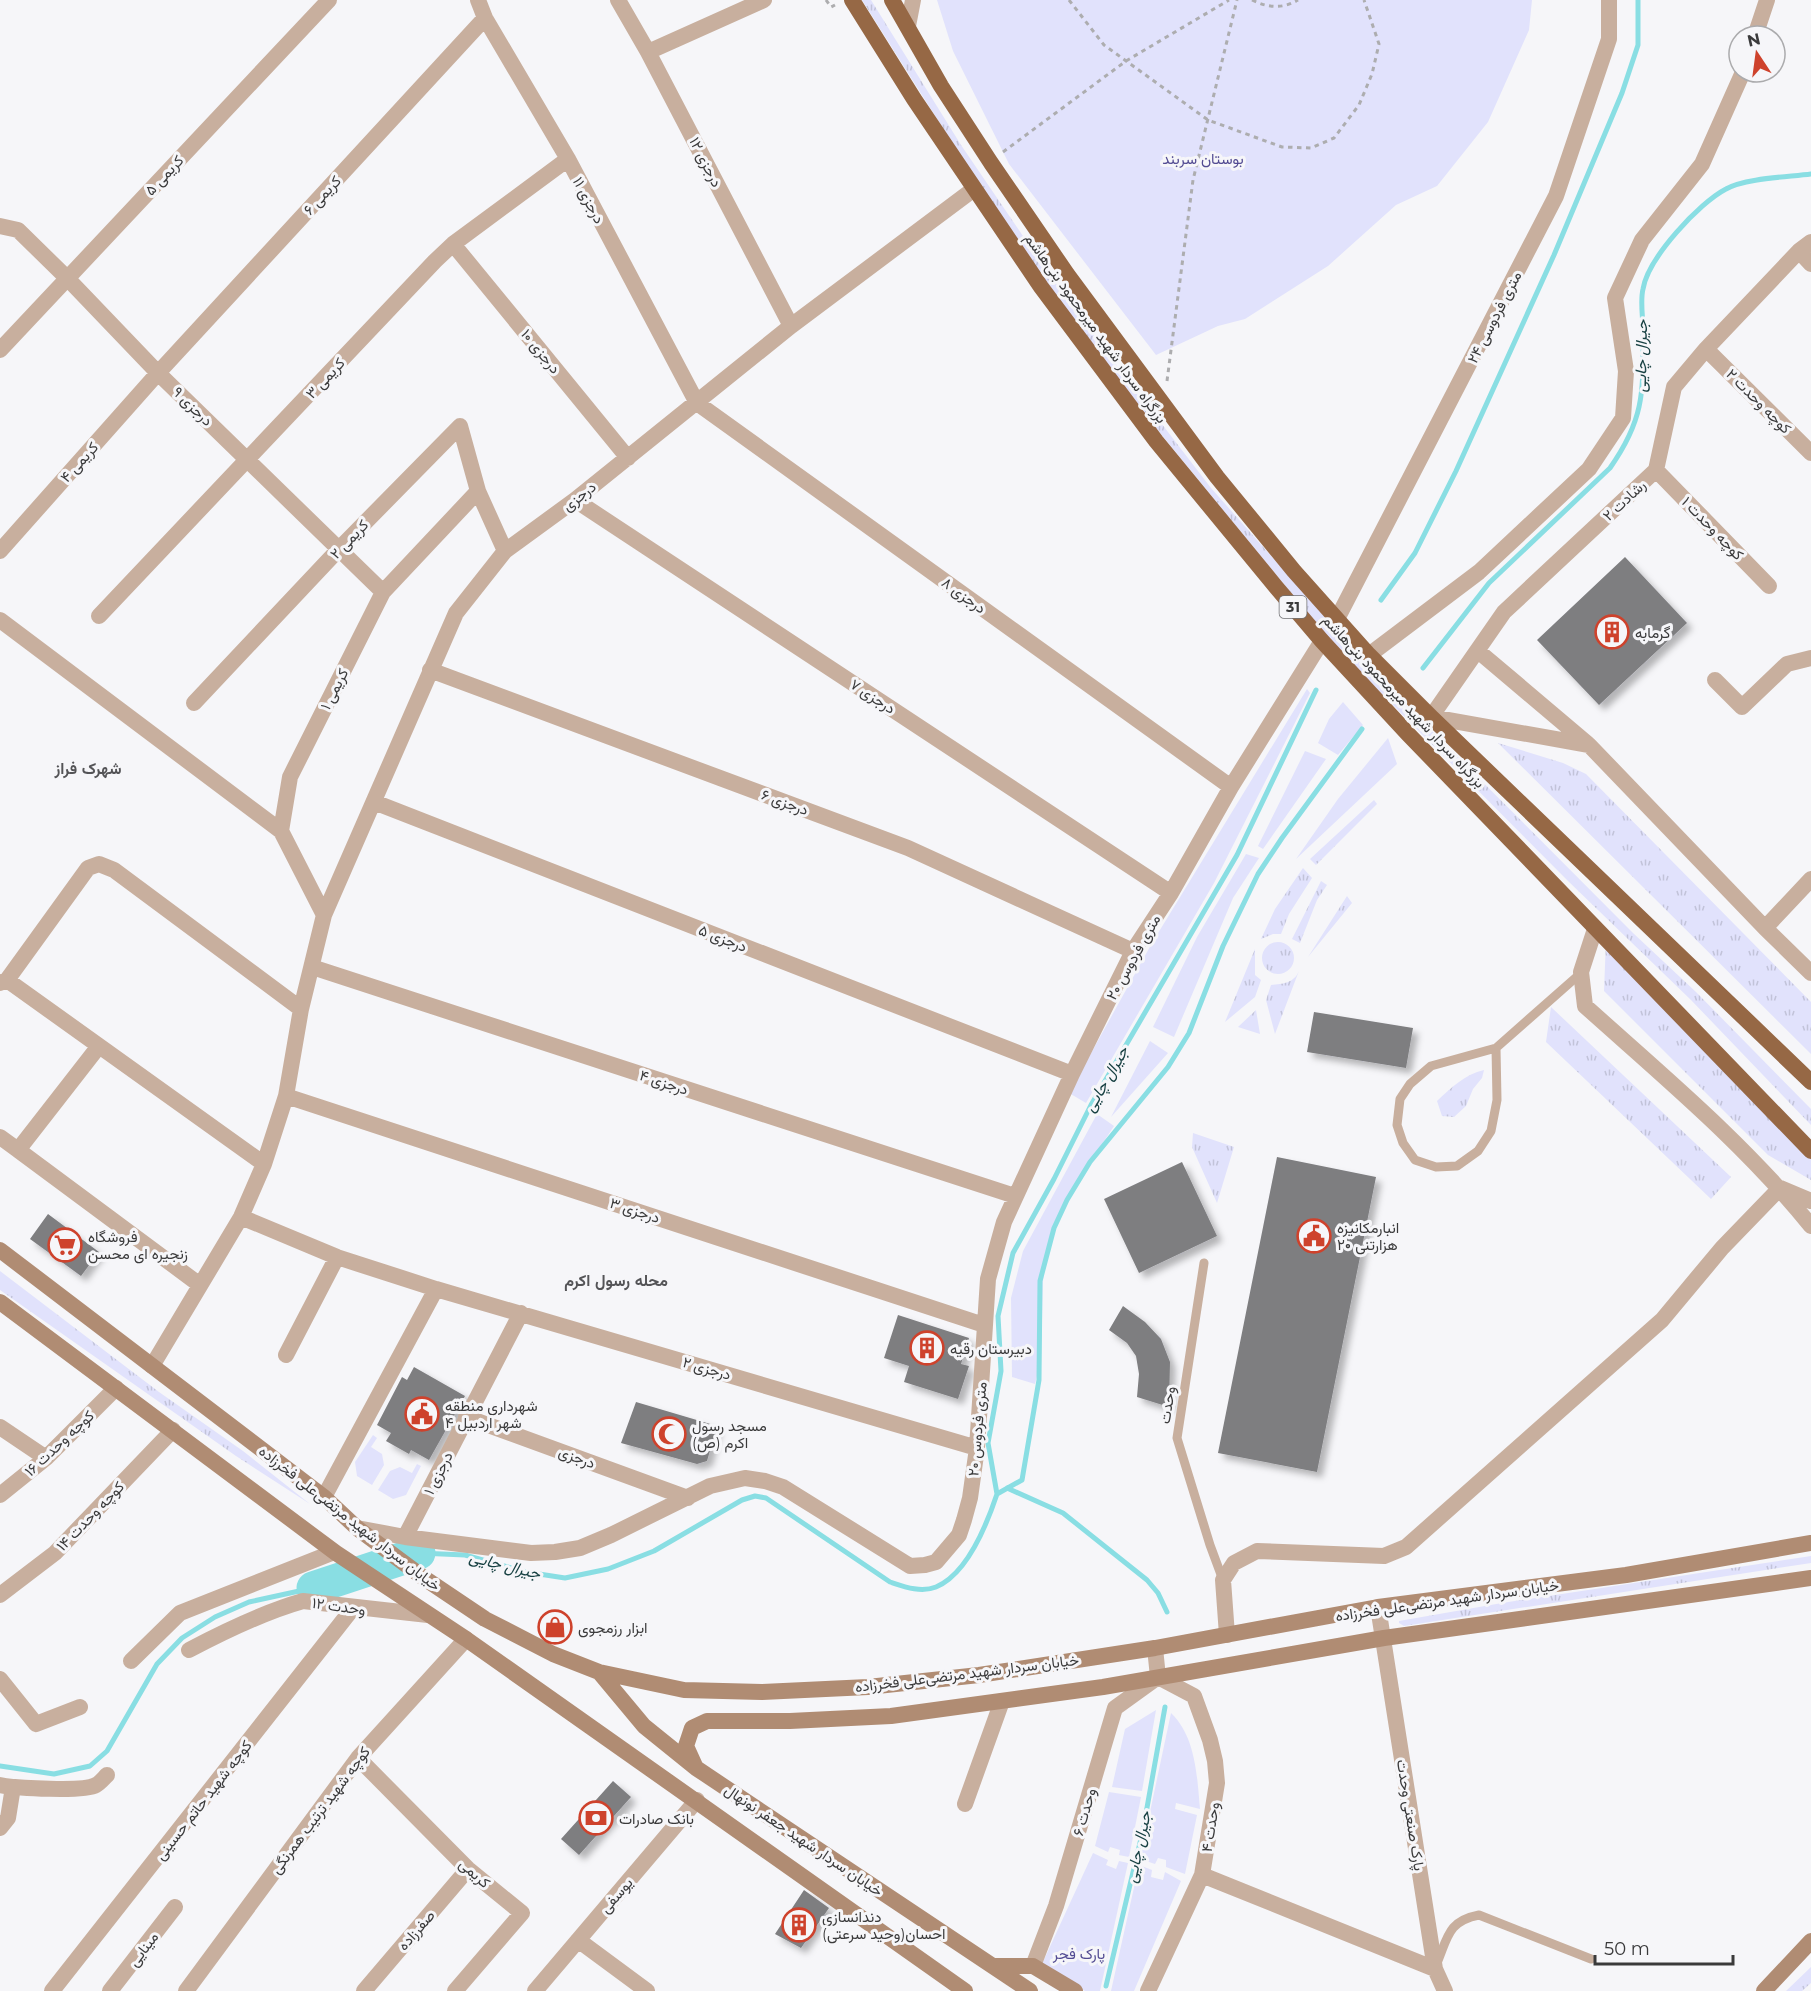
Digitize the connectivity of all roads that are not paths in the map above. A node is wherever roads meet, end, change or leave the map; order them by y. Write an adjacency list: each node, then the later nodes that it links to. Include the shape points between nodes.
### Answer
1 (329, 0): 21 (street, کریمی ۵)
2 (478, 0): 10 (street, درجزی ۱۱)
3 (618, 0): 13 (street, درجزی ۱۲)
4 (764, 0): 13 (street)
5 (852, 0): 16 (highway, بزرگراه سردار شهید میرمحمود بنی‌هاشم / 31)
6 (892, 0): 12 (highway, بزرگراه سردار شهید میرمحمود بنی‌هاشم / 31)
7 (913, 0): 12 (street)
8 (1609, 0): 39 (street, ۲۴ متری فردوسی, via 1609,39 1556,196)
9 (1767, 0): 11 (street)
10 (485, 18): 15 (street, درجزی ۱۱); 25 (street, کریمی ۶)
11 (1759, 24)
12 (908, 26): 39 (highway, بزرگراه سردار شهید میرمحمود بنی‌هاشم / 31, via 941,86 1067,274 1217,477)
13 (648, 52): 22 (street, درجزی ۱۲)
14 (1738, 84): 43 (street, via 1702,164 1642,240 1615,298 1626,371 1623,418 1589,470 1479,572)
15 (568, 159): 18 (street, کریمی ۳); 26 (street, درجزی ۱۱)
16 (974, 189): 22 (street, درجزی); 41 (highway, بزرگراه سردار شهید میرمحمود بنی‌هاشم / 31, via 1041,287 1156,441)
17 (0, 226): 21 (street, درجزی ۹, via 18,230)
18 (453, 244): 28 (street, درجزی ۱۰); 29 (street, کریمی ۳)
19 (1805, 247): 20 (street); 23 (street, رشادت ۲)
20 (1811, 264)
21 (67, 278): 24 (street, کریمی ۵); 25 (street, درجزی ۹)
22 (791, 326): 26 (street, درجزی)
23 (1706, 349): 27 (street, کوچه وحدت ۲); 30 (street, رشادت ۲, via 1674,387)
24 (0, 350)
25 (158, 373): 29 (street, درجزی ۹); 34 (street, کریمی ۴)
26 (697, 404): 28 (street, درجزی); 50 (street, درجزی ۸)
27 (1811, 453)
28 (628, 458): 32 (street, درجزی)
29 (248, 460): 33 (street, درجزی ۹); 38 (street, کریمی ۳)
30 (1656, 470): 36 (street, کوچه وحدت ۱); 42 (street, رشادت ۲, via 1504,612)
31 (478, 491): 33 (street, کریمی ۲, via 460,426); 35 (street); 37 (street, کریمی ۱)
32 (575, 500): 35 (street, درجزی); 54 (street, درجزی ۷)
33 (339, 549): 37 (street, درجزی ۹); 47 (street, کریمی ۲)
34 (0, 551)
35 (505, 551): 45 (street, درجزی, via 456,613)
36 (1769, 586)
37 (383, 592): 52 (street, کریمی ۱, via 290,777)
38 (99, 616)
39 (1337, 619): 43 (highway, بزرگراه سردار شهید میرمحمود بنی‌هاشم / 31)
40 (0, 620): 52 (street)
41 (1322, 641): 50 (street, ۲۰ متری فردوس); 57 (highway, بزرگراه سردار شهید میرمحمود بنی‌هاشم / 31)
42 (1478, 651): 48 (street, رشادت ۲); 49 (street)
43 (1369, 655): 48 (highway, بزرگراه سردار شهید میرمحمود بنی‌هاشم / 31)
44 (1811, 658): 46 (street, via 1787,664 1742,707)
45 (430, 670): 51 (street, درجزی); 58 (street, درجزی ۶, via 908,848)
46 (1715, 680)
47 (194, 703)
48 (1431, 717): 49 (street); 67 (highway, بزرگراه سردار شهید میرمحمود بنی‌هاشم / 31)
49 (1589, 745): 56 (street)
50 (1231, 787): 54 (street, ۲۰ متری فردوس)
51 (374, 802): 55 (street, درجزی); 66 (street, درجزی ۵)
52 (281, 831): 55 (street)
53 (1811, 879): 56 (street)
54 (1171, 893): 58 (street, ۲۰ متری فردوس)
55 (324, 915): 59 (street, درجزی)
56 (1765, 928): 61 (street)
57 (1594, 929): 60 (street); 71 (highway, بزرگراه سردار شهید میرمحمود بنی‌هاشم / 31)
58 (1133, 951): 66 (street, ۲۰ متری فردوس)
59 (312, 967): 63 (street, درجزی); 74 (street, درجزی ۴)
60 (1581, 972): 65 (lane); 73 (street, via 1585,1006)
61 (1811, 973)
62 (3, 981): 63 (street, via 88,868 99,864 114,870); 64 (street)
63 (301, 1009): 68 (street, درجزی)
64 (99, 1046): 70 (street); 72 (street)
65 (1496, 1048): 65 (lane, via 1431,1066 1410,1084 1400,1099 1396,1125 1415,1160 1436,1167 1457,1166 1478,1151 1491,1131 1497,1100)
66 (1072, 1074): 74 (street, ۲۰ متری فردوس)
67 (1811, 1082)
68 (286, 1096): 72 (street, درجزی); 85 (street, درجزی ۳)
69 (0, 1137): 70 (street)
70 (18, 1150): 81 (street)
71 (1811, 1151)
72 (264, 1164): 76 (street, درجزی)
73 (1780, 1188): 75 (street); 77 (street); 102 (street, via 1722,1248 1662,1320 1406,1547 1384,1556 1257,1551 1234,1563)
74 (1015, 1196): 85 (street, ۲۰ متری فردوس, via 994,1250)
75 (1811, 1201)
76 (242, 1217): 79 (street, درجزی ۲); 81 (street, درجزی)
77 (1811, 1226)
78 (0, 1250): 87 (main road, خیابان سردار شهید مرتضی‌علی فخرزاده)
79 (337, 1257): 82 (street, درجزی ۲); 86 (street)
80 (1204, 1263): 102 (lane, وحدت, via 1177,1438)
81 (200, 1286): 87 (street, درجزی)
82 (436, 1289): 84 (street, درجزی ۲); 95 (street)
83 (0, 1302): 88 (main road, خیابان سردار شهید مرتضی‌علی فخرزاده)
84 (521, 1313): 89 (street, درجزی ۱); 92 (street, درجزی ۲)
85 (984, 1324): 92 (street, ۲۰ متری فردوس)
86 (286, 1355)
87 (152, 1366): 95 (main road, خیابان سردار شهید مرتضی‌علی فخرزاده)
88 (116, 1388): 91 (main road, خیابان سردار شهید مرتضی‌علی فخرزاده); 93 (street, کوچه وحدت ۱۶)
89 (466, 1417): 96 (street, درجزی); 98 (street, درجزی ۱)
90 (0, 1427): 93 (street)
91 (173, 1431): 100 (main road, خیابان سردار شهید مرتضی‌علی فخرزاده); 103 (street, کوچه وحدت ۱۴, via 55,1553)
92 (977, 1448): 96 (street, ۲۰ متری فردوس, via 970,1497 959,1535 936,1562 925,1565 910,1566 896,1559 783,1487 765,1480 727,1481)
93 (46, 1458): 94 (street, کوچه وحدت ۱۶)
94 (0, 1496)
95 (324, 1497): 97 (main road, خیابان سردار شهید مرتضی‌علی فخرزاده)
96 (688, 1498): 98 (street, ۲۰ متری فردوس, via 580,1548 555,1552 531,1553)
97 (358, 1528): 98 (street, ۲۰ متری فردوس); 113 (main road, خیابان سردار شهید مرتضی‌علی فخرزاده, via 485,1619)
98 (405, 1537)
99 (1811, 1543): 104 (main road, خیابان سردار شهید مرتضی‌علی فخرزاده, via 1626,1575)
100 (335, 1552): 106 (main road, خیابان سردار شهید مرتضی‌علی فخرزاده); 112 (street, via 180,1613)
101 (1811, 1578): 108 (main road, خیابان سردار شهید مرتضی‌علی فخرزاده)
102 (1223, 1580): 107 (street)
103 (0, 1596)
104 (1378, 1607): 107 (main road, خیابان سردار شهید مرتضی‌علی فخرزاده); 108 (street, پارک صنعتی وحدت)
105 (353, 1608): 106 (street, وحدت ۱۲); 111 (street, وحدت ۱۲, via 303,1601); 136 (street, کوچه شهید حاتم حسینی)
106 (424, 1613): 109 (main road, خیابان سردار شهید مرتضی‌علی فخرزاده)
107 (1227, 1635): 110 (main road, خیابان سردار شهید مرتضی‌علی فخرزاده)
108 (1384, 1638): 114 (main road, خیابان سردار شهید مرتضی‌علی فخرزاده); 134 (street, پارک صنعتی وحدت)
109 (466, 1639): 116 (main road, خیابان سردار شهید مرتضی‌علی فخرزاده); 119 (street, کوچه شهید ترتیب همرنگی)
110 (1155, 1648): 113 (main road, خیابان سردار شهید مرتضی‌علی فخرزاده, via 868,1688 684,1690); 114 (street)
111 (189, 1650)
112 (131, 1661)
113 (598, 1672): 120 (main road, خیابان سردار شهید جعفر نونهال, via 644,1726)
114 (1158, 1677): 117 (main road, خیابان سردار شهید مرتضی‌علی فخرزاده); 127 (street, وحدت ۴, via 1194,1696 1215,1761 1217,1783); 133 (street, وحدت ۶, via 1115,1708 1056,1906)
115 (0, 1678): 118 (street, via 36,1724)
116 (549, 1697): 123 (main road, خیابان سردار شهید جعفر نونهال)
117 (1002, 1701): 120 (main road, خیابان سردار شهید مرتضی‌علی فخرزاده, via 891,1716 707,1721 692,1728 686,1746); 124 (street)
118 (80, 1707)
119 (358, 1758): 126 (street, کریمی); 138 (street, کوچه شهید ترتیب همرنگی)
120 (696, 1768): 132 (main road, خیابان سردار شهید جعفر نونهال)
121 (107, 1775): 122 (street, via 95,1786 77,1788)
122 (6, 1786): 125 (street, via 8,1818)
123 (697, 1800): 129 (street, یوسفی); 143 (main road, خیابان سردار شهید جعفر نونهال)
124 (965, 1804)
125 (0, 1828)
126 (468, 1869): 139 (street, صفرزاده); 140 (street, کریمی, via 522,1913)
127 (1202, 1875): 134 (street); 145 (street, وحدت ۴)
128 (175, 1907): 137 (street, مینایی)
129 (578, 1940): 141 (street, یوسفی); 142 (street)
130 (1811, 1941): 147 (main road)
131 (1591, 1959): 134 (lane, via 1479,1915 1463,1918 1450,1930)
132 (993, 1966): 133 (main road); 135 (main road, خیابان سردار شهید جعفر نونهال)
133 (1033, 1966): 144 (main road)
134 (1435, 1969): 146 (street, پارک صنعتی وحدت)
135 (1028, 1990)
136 (52, 1991)
137 (111, 1991)
138 (186, 1991)
139 (364, 1991)
140 (455, 1991)
141 (535, 1991)
142 (647, 1991)
143 (965, 1991)
144 (1075, 1991)
145 (1148, 1991)
146 (1445, 1991)
147 (1764, 1991)

